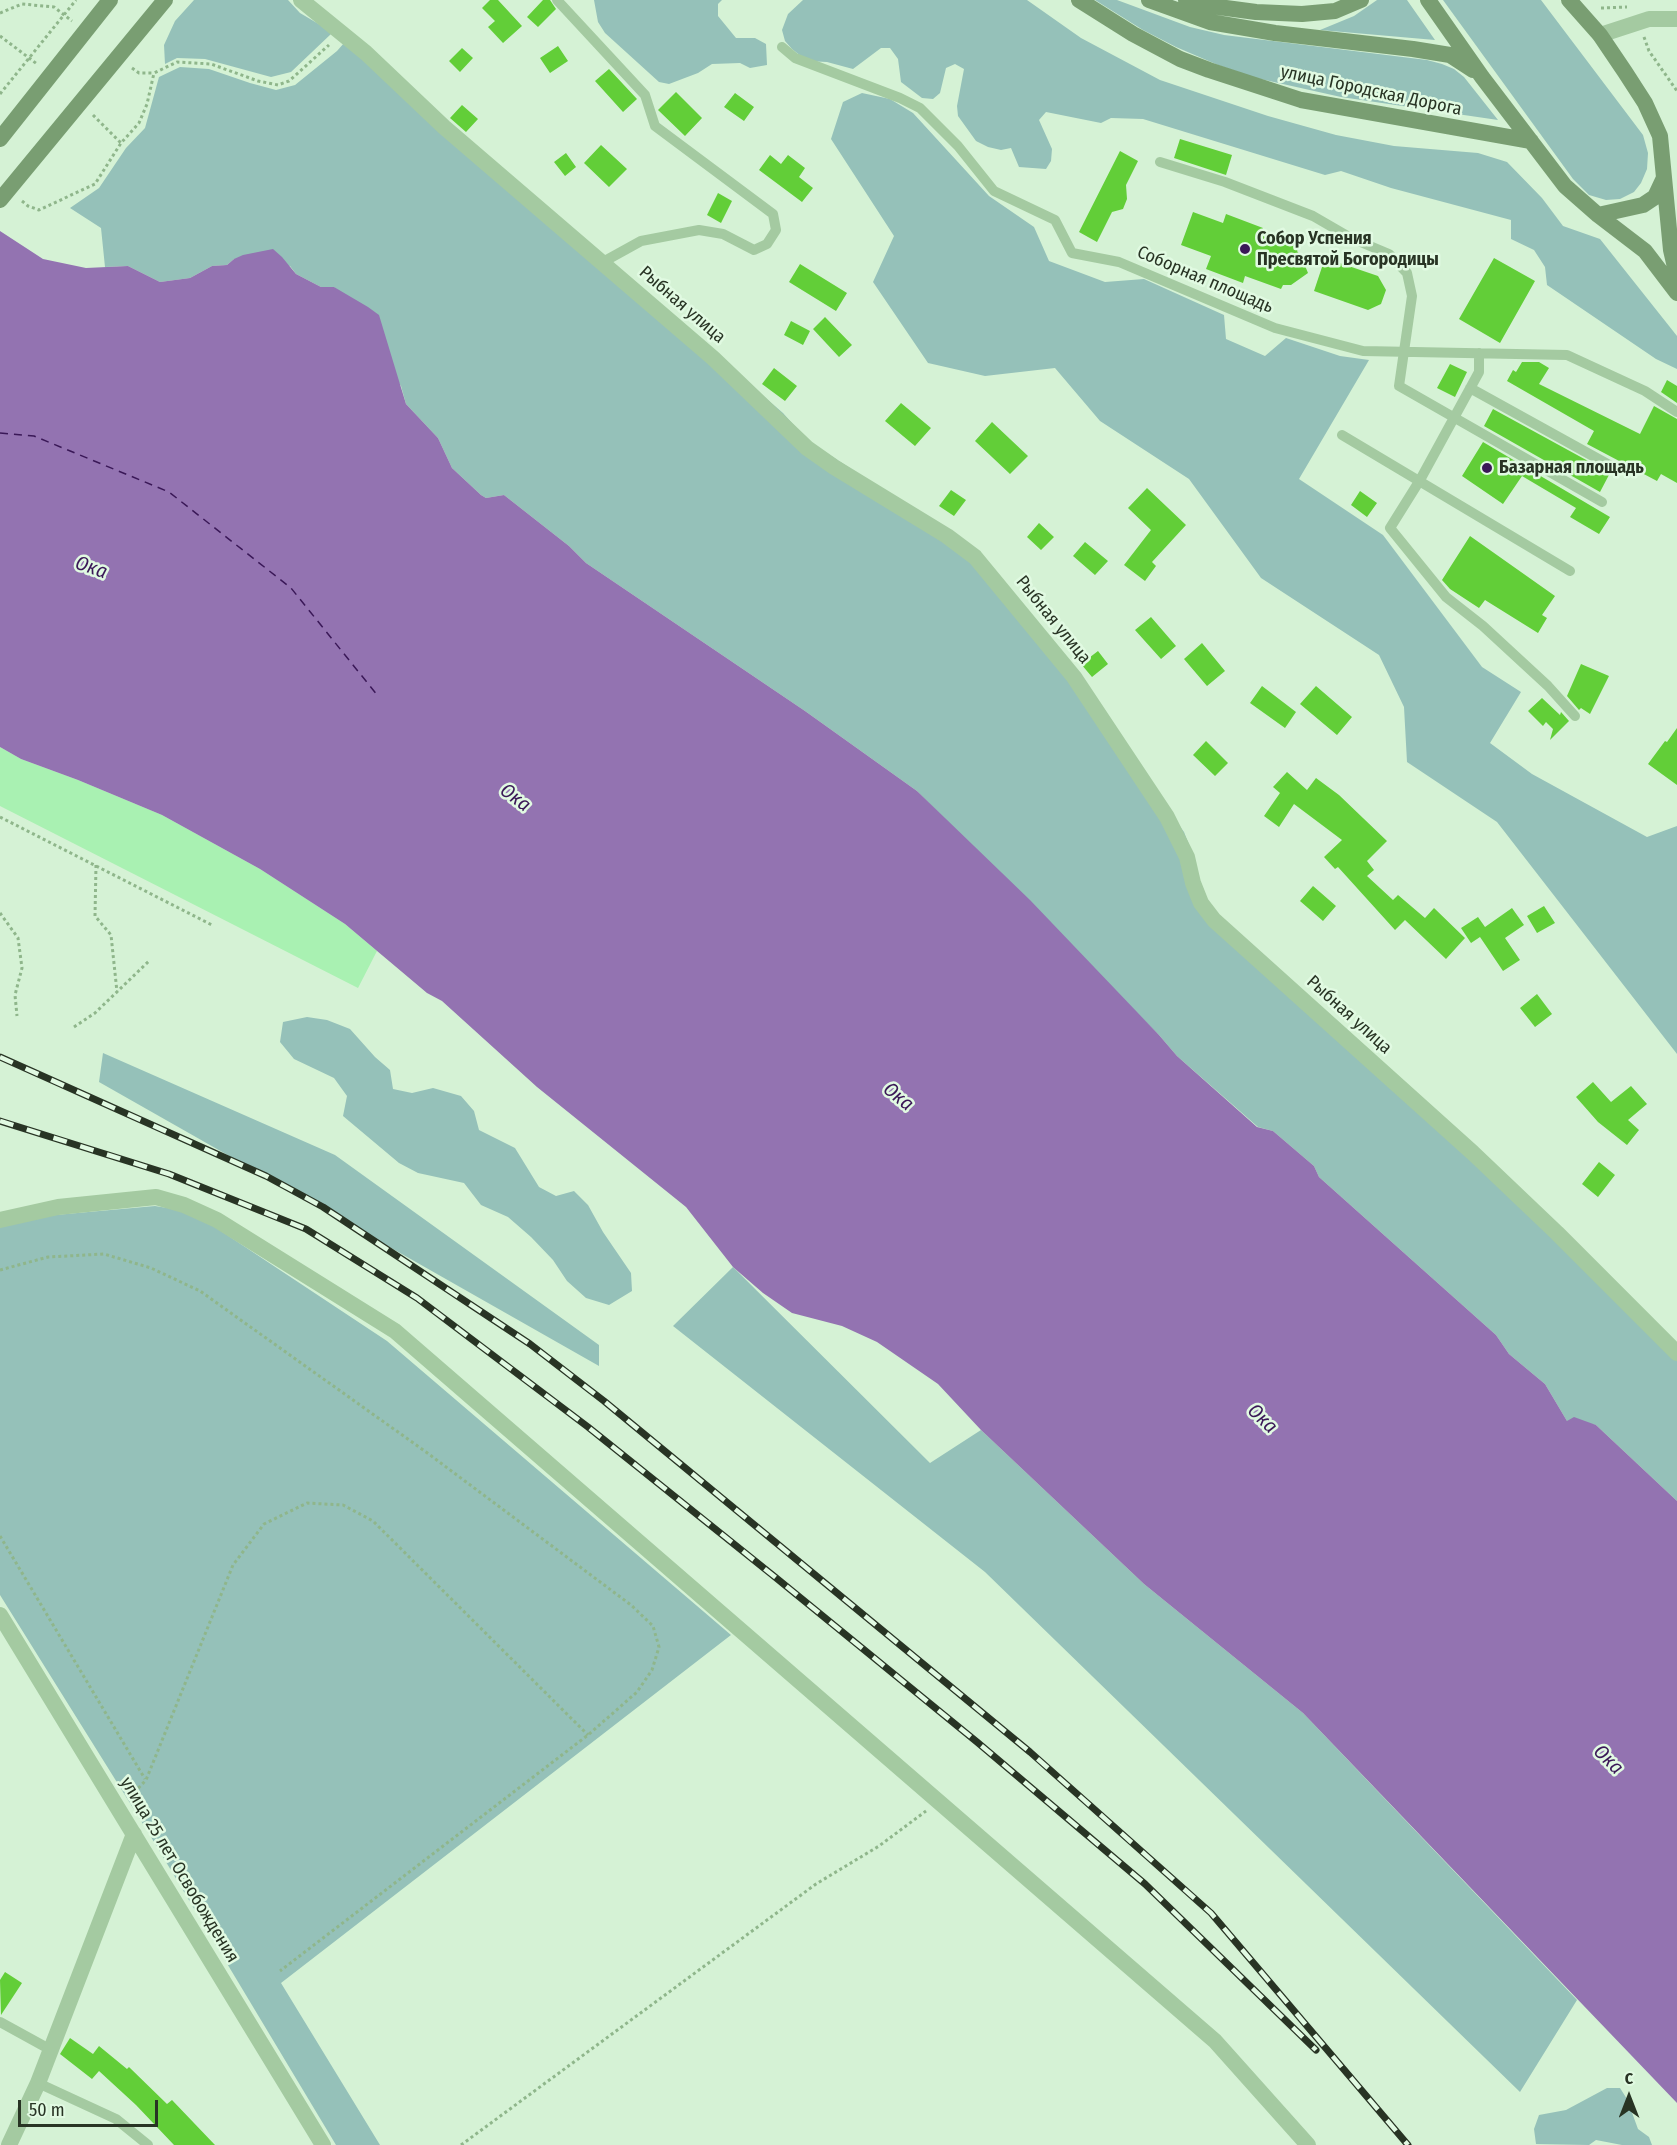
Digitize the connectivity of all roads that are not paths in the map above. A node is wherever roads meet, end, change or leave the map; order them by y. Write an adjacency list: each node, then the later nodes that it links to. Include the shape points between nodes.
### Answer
1 (110, 0): 15 (main road)
2 (165, 0): 19 (main road)
3 (301, 0): 21 (street, Рыбная улица)
4 (557, 0): 21 (lane, via 645,95 655,126 773,214 776,230 767,244 754,250 723,234 699,230 641,241)
5 (1080, 0): 16 (main road, улица Городская Дорога, via 1180,59 1301,100)
6 (1149, 0): 14 (main road, улица Городская Дорога, via 1210,22 1450,55)
7 (1186, 0): 8 (main road, via 1225,8 1302,14 1335,11)
8 (1361, 0)
9 (1428, 0): 14 (main road, улица Городская Дорога)
10 (1569, 0): 12 (main road)
11 (1677, 19): 12 (street, via 1649,19)
12 (1600, 35): 18 (main road, via 1649,111 1660,136)
13 (782, 48): 24 (lane, Соборная площадь, via 795,58 920,108 958,146 994,191 1055,220 1072,253 1119,262 1275,328 1363,351)
14 (1482, 76): 16 (main road, улица Городская Дорога)
15 (0, 139)
16 (1531, 141): 20 (main road, улица Городская Дорога, via 1565,186)
17 (1160, 162): 24 (lane, via 1313,216 1389,254 1407,273 1413,296)
18 (1664, 180): 20 (main road, via 1655,196 1643,205); 22 (main road)
19 (0, 200)
20 (1598, 215): 23 (main road, улица Городская Дорога, via 1646,251)
21 (603, 262): 36 (street, Рыбная улица, via 713,358 807,448 975,557 1074,677 1140,777 1178,837 1201,903 1214,920 1473,1153)
22 (1677, 276)
23 (1677, 293)
24 (1404, 352): 25 (lane, Соборная площадь); 28 (lane, via 1399,386)
25 (1479, 353): 26 (lane, via 1479,372); 27 (lane, Соборная площадь, via 1567,355 1645,391)
26 (1470, 388): 28 (lane); 30 (lane)
27 (1677, 412)
28 (1454, 419): 31 (lane); 32 (lane)
29 (1342, 435): 31 (lane)
30 (1611, 466)
31 (1420, 480): 33 (lane); 34 (lane, via 1390,528 1446,597 1483,626)
32 (1602, 502)
33 (1570, 571)
34 (1575, 716)
35 (0, 1221): 45 (street, via 58,1207 156,1197 217,1220 395,1331 1215,2041)
36 (1677, 1353)
37 (0, 1615): 38 (street, улица 25 лет Освобождения)
38 (134, 1834): 40 (street); 44 (street, улица 25 лет Освобождения)
39 (0, 2022): 40 (lane)
40 (51, 2050): 41 (street)
41 (38, 2083): 42 (street); 43 (lane, via 116,2119)
42 (9, 2145)
43 (148, 2145)
44 (323, 2145)
45 (1308, 2145)

